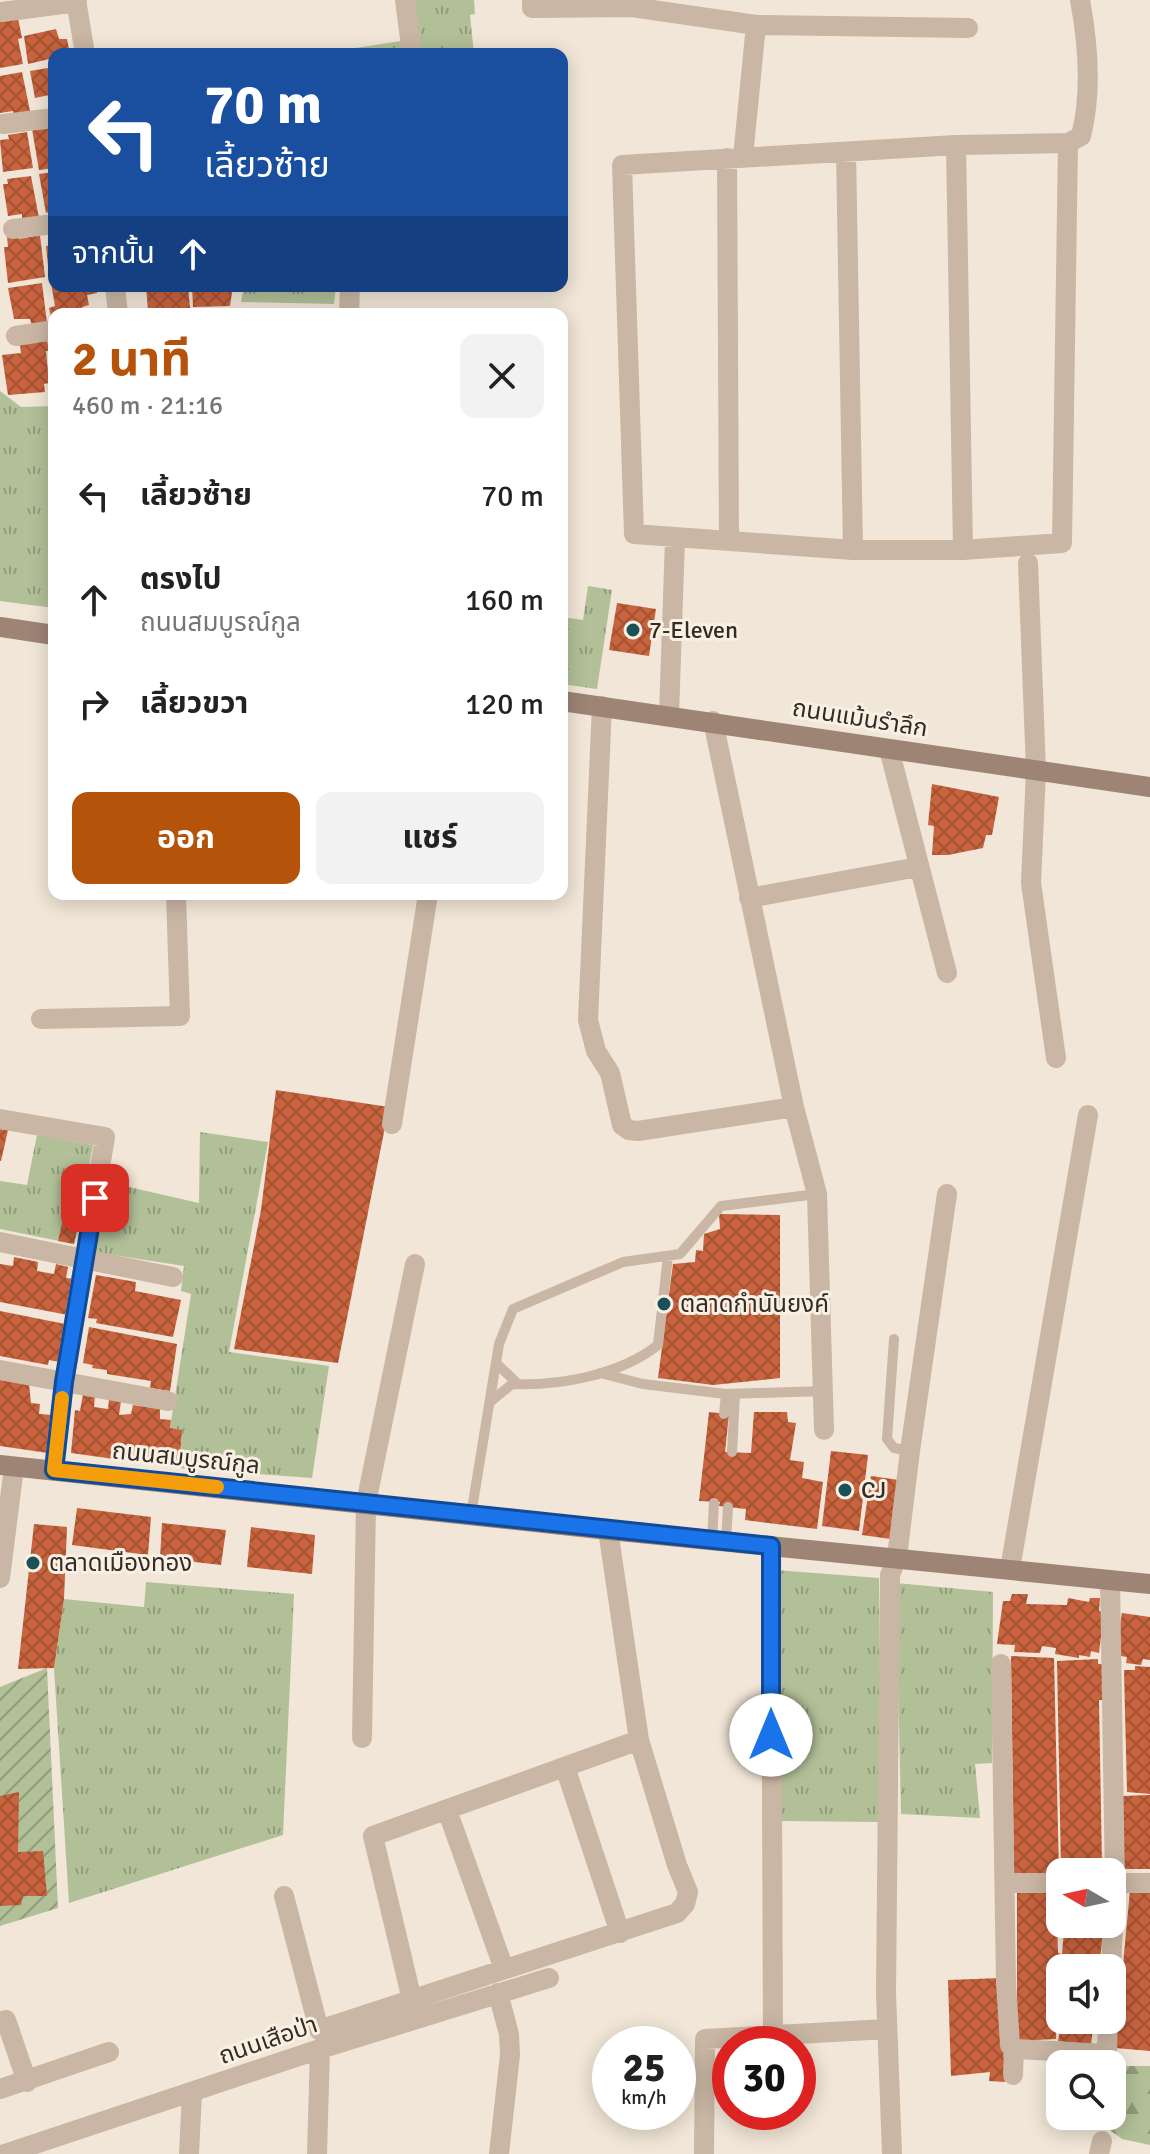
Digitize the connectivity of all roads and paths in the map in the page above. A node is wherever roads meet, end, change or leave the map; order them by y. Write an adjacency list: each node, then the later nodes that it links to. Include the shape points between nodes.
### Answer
1 (405, 0): 9 (street)
2 (532, 0): 6 (street, via 532,8 632,7)
3 (1080, 0): 12 (street, via 1088,110 1081,136)
4 (77, 1): 5 (street); 8 (street)
5 (2, 12)
6 (756, 25): 7 (street); 15 (street)
7 (968, 28)
8 (84, 48)
9 (411, 48)
10 (48, 119): 11 (street)
11 (3, 124)
12 (1068, 143): 13 (street); 23 (street, via 1062,543)
13 (956, 145): 14 (street); 23 (street)
14 (846, 152): 15 (street); 22 (street)
15 (735, 158): 20 (street, via 622,165 634,534); 21 (street)
16 (48, 225): 17 (street)
17 (13, 229)
18 (48, 331): 19 (street)
19 (16, 336)
20 (675, 539): 21 (street); 29 (street)
21 (729, 541): 22 (street)
22 (853, 550): 23 (street)
23 (963, 550)
24 (1028, 563): 32 (street)
25 (0, 627): 26 (street)
26 (48, 634)
27 (568, 702): 28 (street, ถนนแม้นรำลึก)
28 (602, 706): 29 (street, ถนนแม้นรำลึก); 41 (street, via 588,1020 596,1051 610,1073 622,1125 638,1131)
29 (669, 715): 30 (street, ถนนแม้นรำลึก)
30 (713, 721): 31 (street, ถนนแม้นรำลึก); 35 (street)
31 (889, 749): 32 (street, ถนนแม้นรำลึก); 34 (street)
32 (1036, 771): 33 (street, ถนนแม้นรำลึก); 40 (street, via 1031,883)
33 (1150, 787)
34 (918, 867): 35 (street); 38 (street)
35 (749, 898): 41 (street)
36 (176, 900): 39 (street, via 180,1016)
37 (427, 900): 44 (street)
38 (947, 973)
39 (41, 1019)
40 (1056, 1058)
41 (794, 1107): 45 (street)
42 (1088, 1115): 76 (street)
43 (0, 1119): 49 (street, via 105,1137)
44 (392, 1124)
45 (817, 1194): 48 (lane, via 721,1206 680,1254); 58 (street)
46 (947, 1194): 64 (street)
47 (0, 1242): 49 (street)
48 (668, 1256): 53 (lane, via 623,1262 513,1309); 55 (lane, via 658,1345 640,1359)
49 (84, 1258): 51 (street); 56 (street)
50 (415, 1264): 68 (street)
51 (173, 1277)
52 (894, 1339): 64 (lane, via 887,1439 894,1448)
53 (496, 1363): 57 (lane); 61 (lane)
54 (0, 1370): 56 (street)
55 (599, 1373): 57 (lane, via 541,1385); 59 (lane)
56 (64, 1382): 60 (street); 67 (street)
57 (518, 1384): 61 (lane)
58 (824, 1391): 59 (lane); 63 (street)
59 (730, 1394): 62 (lane); 65 (lane)
60 (168, 1401)
61 (490, 1402): 71 (lane)
62 (724, 1414)
63 (824, 1430)
64 (910, 1451): 75 (street)
65 (732, 1452)
66 (7, 1466): 67 (street, ถนนสมบูรณ์กูล); 77 (street)
67 (54, 1470): 68 (street, ถนนสมบูรณ์กูล)
68 (366, 1503): 71 (street, ถนนสมบูรณ์กูล); 81 (street)
69 (714, 1503): 73 (lane)
70 (728, 1507): 73 (lane)
71 (471, 1515): 72 (street, ถนนสมบูรณ์กูล)
72 (608, 1530): 73 (street, ถนนสมบูรณ์กูล); 82 (street)
73 (719, 1541): 74 (street, ถนนสมบูรณ์กูล)
74 (771, 1546): 75 (street, ถนนสมบูรณ์กูล); 97 (street)
75 (897, 1557): 76 (street, ถนนสมบูรณ์กูล); 98 (street, via 890,1575)
76 (1010, 1569): 78 (street, ถนนสมบูรณ์กูล)
77 (0, 1578)
78 (1110, 1580): 79 (street, ถนนสมบูรณ์กูล); 85 (street)
79 (1150, 1584)
80 (1001, 1664): 86 (street)
81 (362, 1738)
82 (639, 1740): 83 (street); 91 (street, via 688,1892 677,1913)
83 (565, 1767): 84 (street); 91 (street)
84 (447, 1810): 92 (street); 95 (street, via 373,1836)
85 (1114, 1858)
86 (1005, 1883): 87 (street); 102 (street, via 1006,1983)
87 (1046, 1883)
88 (1126, 1883): 89 (street)
89 (1150, 1883)
90 (284, 1896): 95 (street, via 319,2030)
91 (620, 1933): 92 (street)
92 (504, 1969): 95 (street)
93 (549, 1978): 94 (street, ถนนเสือป่า)
94 (498, 1993): 103 (street, ถนนเสือป่า); 113 (street, via 510,2055)
95 (412, 2000)
96 (0, 2022): 106 (street, via 6,2020)
97 (773, 2026)
98 (887, 2029): 99 (street); 115 (street)
99 (816, 2034)
100 (1108, 2034): 102 (street, via 1107,2054)
101 (712, 2039): 114 (street, via 705,2039)
102 (1014, 2048): 105 (street)
103 (320, 2049): 108 (street, ถนนเสือป่า); 112 (street)
104 (109, 2052): 106 (street)
105 (1013, 2075)
106 (27, 2082): 107 (street)
107 (0, 2089)
108 (192, 2093): 109 (street, ถนนเสือป่า); 111 (street)
109 (54, 2146): 110 (street, ถนนเสือป่า)
110 (5, 2154)
111 (189, 2154)
112 (317, 2154)
113 (499, 2154)
114 (704, 2154)
115 (892, 2154)

